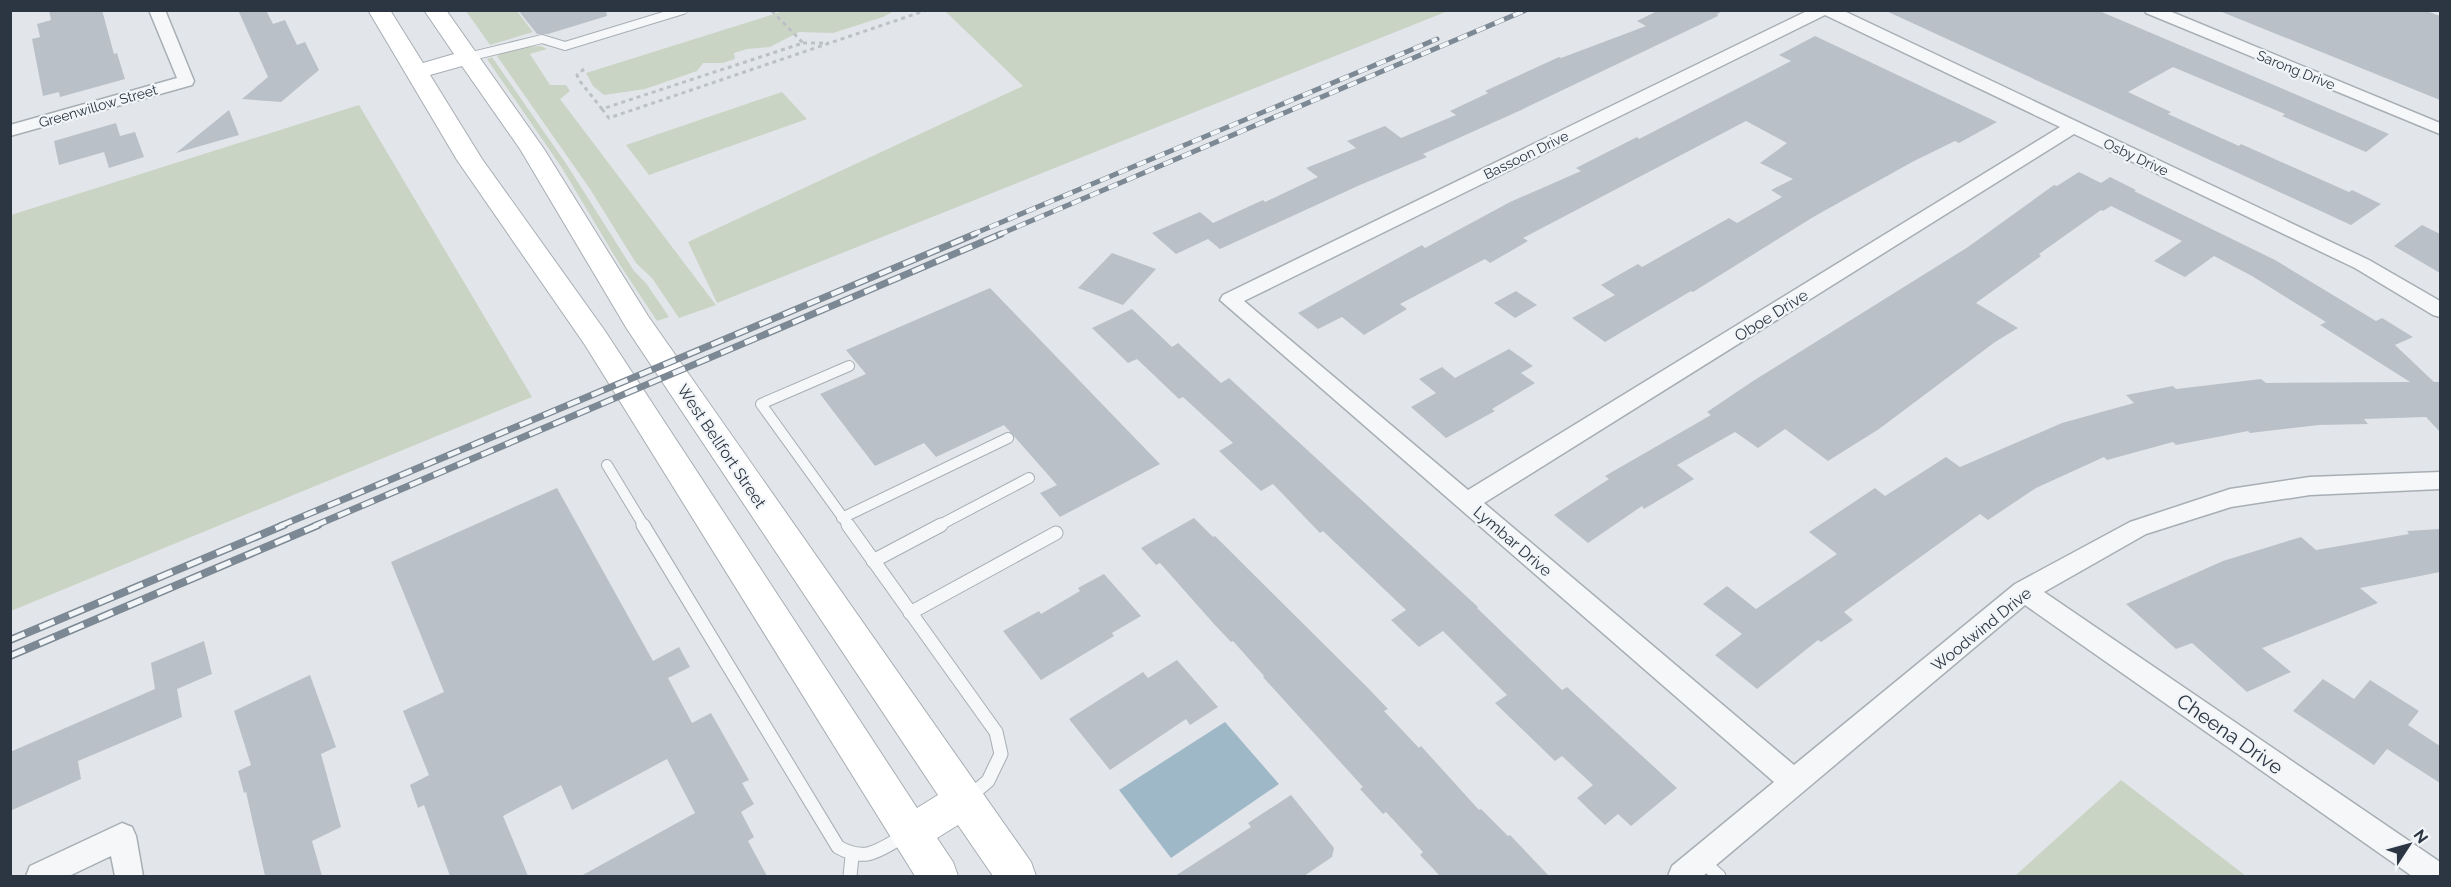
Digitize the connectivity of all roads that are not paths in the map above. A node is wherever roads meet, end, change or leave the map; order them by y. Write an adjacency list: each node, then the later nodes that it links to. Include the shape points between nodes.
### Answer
1 (157, 10): 12 (street, Greenwillow Street, via 186,81)
2 (379, 10): 9 (main road)
3 (435, 10): 8 (main road, West Bellfort Street)
4 (683, 10): 8 (lane, via 565,46 542,39)
5 (1822, 10): 13 (street, Bassoon Drive)
6 (1828, 10): 10 (street, Osby Drive)
7 (2152, 10): 11 (street, Sarong Drive)
8 (468, 57): 9 (main road); 27 (main road, West Bellfort Street, via 532,149 648,339)
9 (417, 72): 28 (main road, via 470,160 595,338)
10 (2073, 127): 14 (street, Osby Drive, via 2362,264); 20 (street, Oboe Drive)
11 (2440, 129)
12 (10, 131)
13 (1230, 300): 20 (street, Lymbar Drive)
14 (2440, 310)
15 (849, 366): 21 (lane, via 761,404)
16 (1008, 438): 21 (lane)
17 (607, 465): 29 (lane, via 824,826 838,848)
18 (1029, 478): 23 (lane)
19 (2440, 480): 24 (street, Woodwind Drive, via 2310,486 2230,498 2138,528)
20 (1468, 502): 26 (street, Lymbar Drive)
21 (842, 518): 23 (lane)
22 (1056, 533): 25 (lane)
23 (873, 561): 25 (lane)
24 (2024, 591): 26 (street, Woodwind Drive); 36 (street, Cheena Drive)
25 (910, 613): 27 (lane, via 996,732 1001,754 988,781)
26 (1795, 783): 30 (street, Woodwind Drive)
27 (964, 801): 28 (main road); 35 (main road, West Bellfort Street)
28 (910, 833): 29 (lane, via 868,855); 34 (main road)
29 (852, 857): 33 (lane)
30 (1701, 871)
31 (40, 876): 32 (street, via 122,836)
32 (129, 876)
33 (850, 876)
34 (938, 876)
35 (1016, 876)
36 (2436, 876)

